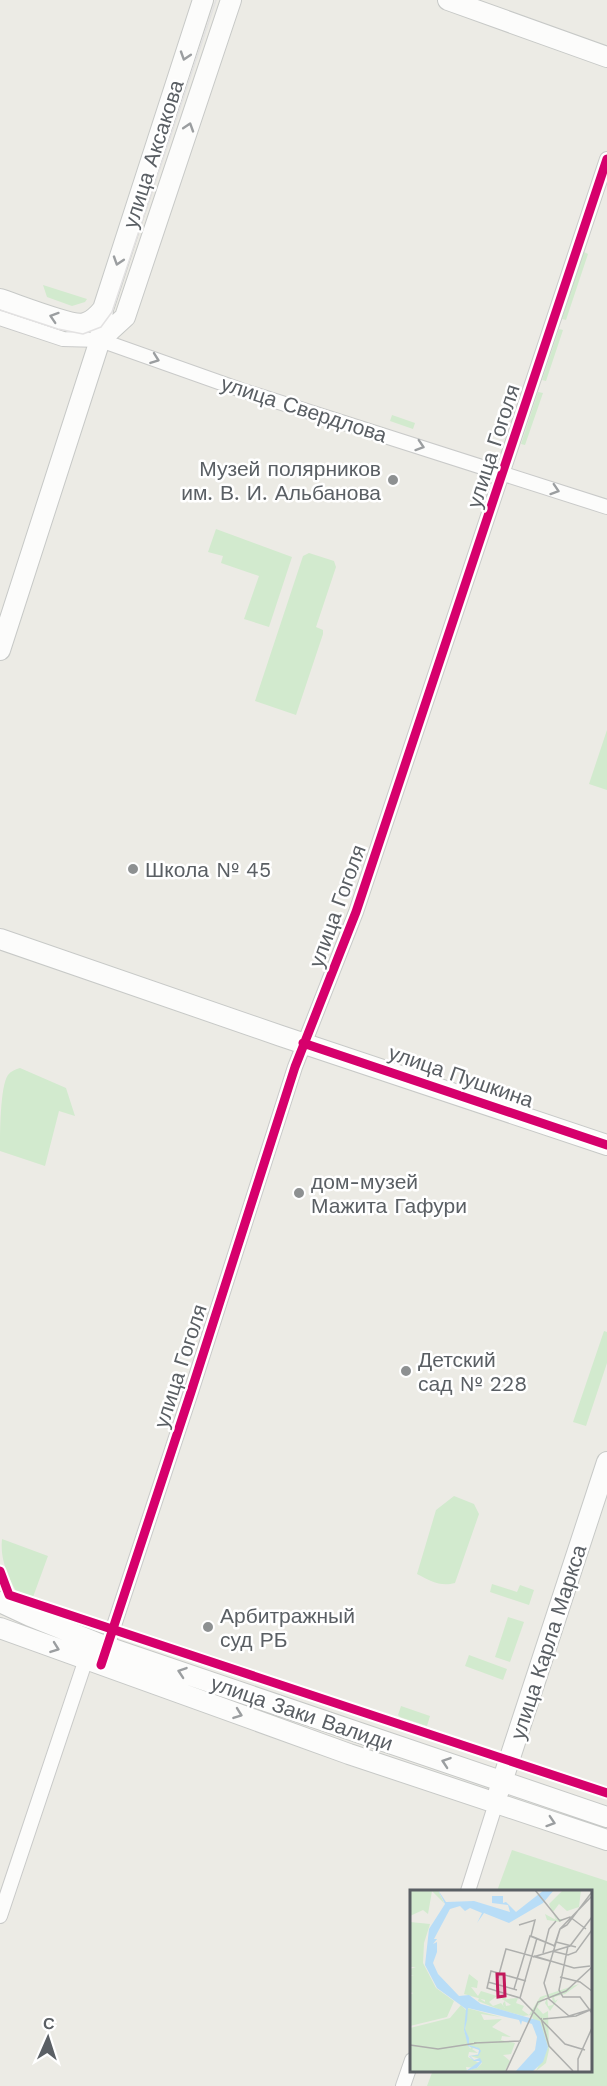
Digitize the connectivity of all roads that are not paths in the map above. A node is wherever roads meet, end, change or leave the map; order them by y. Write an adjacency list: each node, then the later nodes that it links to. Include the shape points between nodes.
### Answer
1 (203, 0): 7 (main road, улица Аксакова, one-way to 7)
2 (231, 0): 9 (main road, one-way to 2, via 125,317)
3 (448, 0): 4 (main road)
4 (607, 57)
5 (607, 159): 10 (street, улица Гоголя)
6 (0, 299): 7 (main road, one-way to 6, via 84,324)
7 (103, 309): 9 (main road, улица Аксакова)
8 (0, 318): 9 (street, улица Свердлова, via 63,339)
9 (100, 340): 10 (street, улица Свердлова, one-way to 10, via 241,390); 12 (main road, улица Аксакова)
10 (503, 473): 11 (street, улица Свердлова, one-way to 11); 14 (street, улица Гоголя, via 356,912)
11 (607, 507)
12 (0, 650)
13 (0, 939): 14 (main road, улица Пушкина)
14 (303, 1043): 15 (main road, улица Пушкина); 19 (street, улица Гоголя)
15 (607, 1145)
16 (607, 1462): 20 (main road, улица Карла Маркса)
17 (0, 1602): 19 (main road, улица Заки Валиди)
18 (0, 1628): 19 (main road, улица Заки Валиди, one-way to 19)
19 (98, 1657): 20 (main road, улица Заки Валиди, one-way to 19); 21 (main road, улица Заки Валиди, one-way to 21, via 349,1754); 25 (street, улица Гоголя)
20 (502, 1781): 21 (main road, улица Карла Маркса); 22 (main road, улица Заки Валиди)
21 (496, 1803): 23 (main road, улица Заки Валиди, one-way to 23); 24 (street, улица Карла Маркса)
22 (607, 1817)
23 (607, 1840)
24 (468, 1890)
25 (0, 1916)
26 (410, 2066): 27 (street)
27 (403, 2086)

